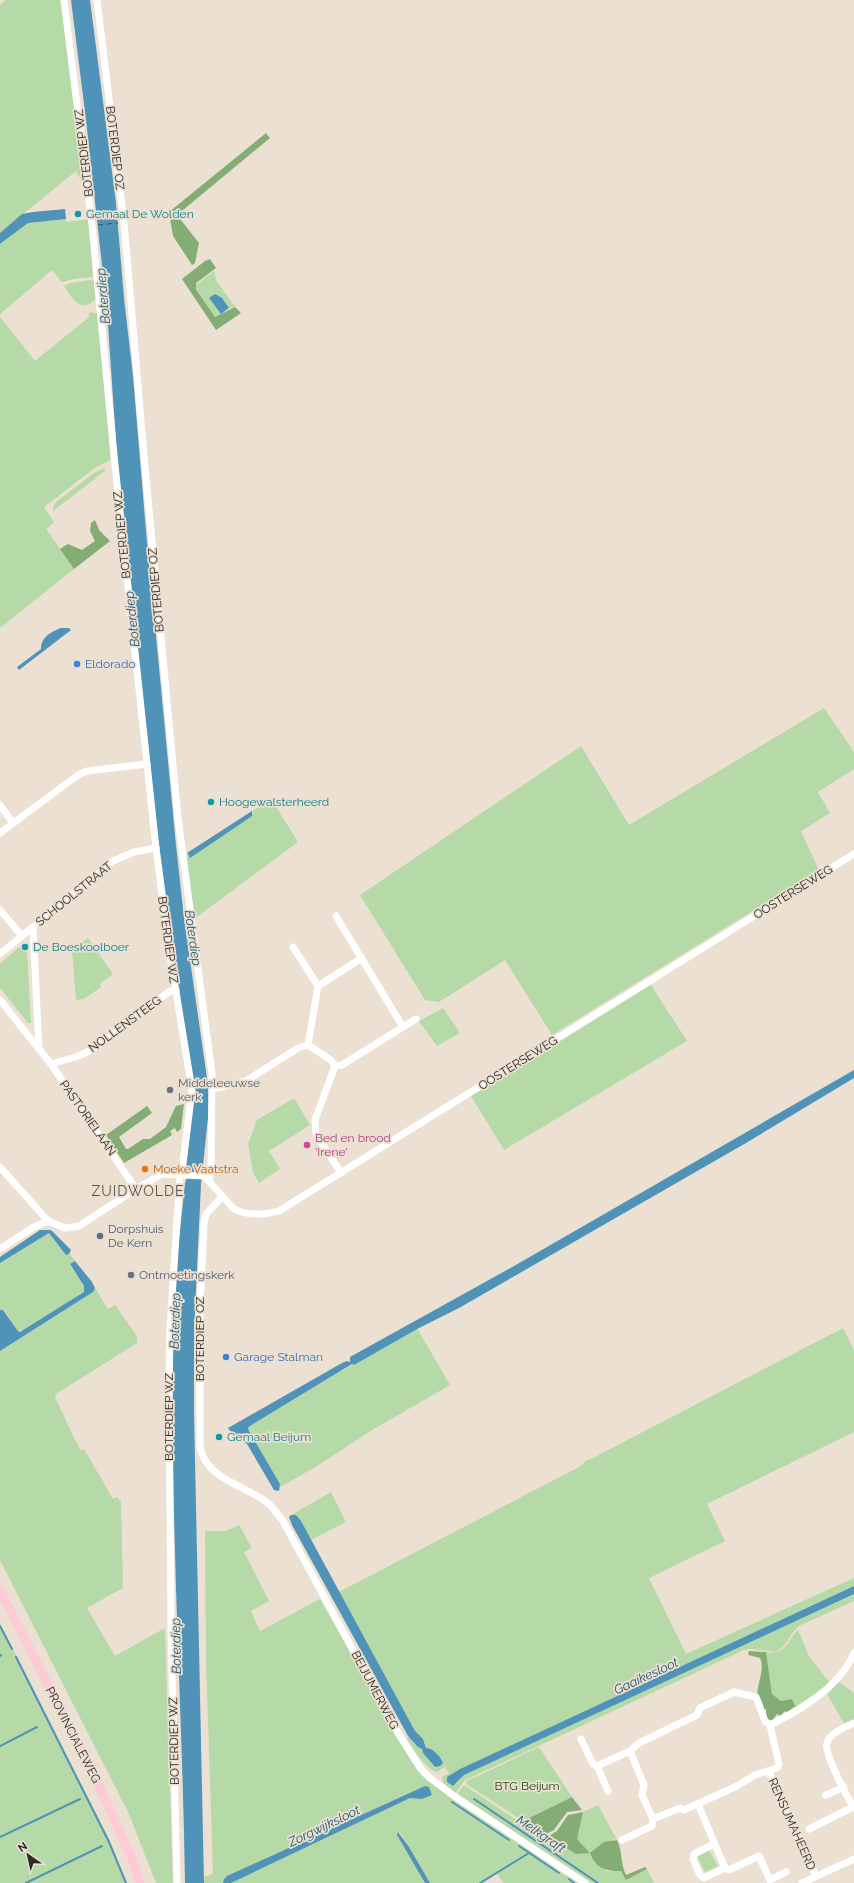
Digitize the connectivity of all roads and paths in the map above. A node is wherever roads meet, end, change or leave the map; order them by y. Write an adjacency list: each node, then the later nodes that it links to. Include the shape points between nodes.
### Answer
1 (64, 0): 3 (street, BOTERDIEP WZ, via 91,217)
2 (97, 0): 25 (street, BOTERDIEP OZ, via 124,222 178,818)
3 (146, 764): 5 (street, via 87,771); 7 (street, BOTERDIEP WZ)
4 (0, 805): 5 (street)
5 (13, 823): 6 (street)
6 (0, 832)
7 (156, 848): 11 (street, SCHOOLSTRAAT, via 134,852 113,861); 17 (street, BOTERDIEP WZ)
8 (854, 854): 27 (street, OOSTERSEWEG)
9 (0, 910): 12 (street)
10 (336, 916): 15 (street)
11 (33, 927): 12 (street, SCHOOLSTRAAT); 22 (street)
12 (22, 936): 14 (street, SCHOOLSTRAAT)
13 (293, 947): 16 (street)
14 (0, 954)
15 (362, 958): 16 (street); 20 (street)
16 (318, 986): 21 (street)
17 (176, 990): 23 (street, NOLLENSTEEG, via 140,1013 93,1049); 28 (street, BOTERDIEP WZ, via 192,1090)
18 (0, 1000): 22 (street, PASTORIELAAN)
19 (416, 1019): 20 (street)
20 (403, 1027): 24 (street, via 342,1065)
21 (308, 1045): 24 (street, via 331,1060); 25 (street, via 298,1048 246,1081)
22 (39, 1049): 23 (street, PASTORIELAAN)
23 (51, 1064): 30 (street, PASTORIELAAN)
24 (335, 1066): 27 (street, via 315,1120 315,1127 316,1134)
25 (213, 1089): 29 (street, BOTERDIEP OZ, via 211,1171)
26 (0, 1167): 32 (street)
27 (341, 1173): 31 (street, OOSTERSEWEG, via 279,1211 267,1214 240,1212)
28 (182, 1175): 29 (street); 30 (street, via 162,1174); 57 (street, BOTERDIEP WZ, via 170,1328 169,1394)
29 (207, 1178): 31 (street, OOSTERSEWEG)
30 (136, 1188): 32 (street, via 79,1226 64,1228)
31 (222, 1197): 34 (street, BOTERDIEP OZ, via 206,1214 204,1222 200,1306 200,1447)
32 (48, 1222): 33 (street, via 34,1227)
33 (0, 1249)
34 (205, 1463): 58 (street, BEIJUMERWEG, via 217,1474 269,1504 283,1521 398,1733 421,1769 450,1793)
35 (0, 1590): 56 (main road, PROVINCIALEWEG, via 94,1775 133,1861)
36 (854, 1653): 38 (street, via 851,1661 819,1697)
37 (854, 1723): 43 (street, via 827,1741 826,1747)
38 (770, 1725): 40 (street, RENSUMAHEERD, via 765,1721 756,1697 734,1692 700,1708 697,1715 639,1743); 42 (street, RENSUMAHEERD, via 779,1764 777,1768)
39 (581, 1739): 41 (street, via 593,1764)
40 (630, 1751): 41 (street, RENSUMAHEERD); 48 (street, via 644,1786 642,1795)
41 (597, 1766): 44 (street)
42 (769, 1771): 46 (street, RENSUMAHEERD, via 755,1775); 55 (street, RENSUMAHEERD)
43 (844, 1787): 45 (street); 47 (street)
44 (608, 1791)
45 (826, 1795)
46 (698, 1804): 48 (street, RENSUMAHEERD); 51 (street)
47 (854, 1807): 49 (street)
48 (653, 1819): 50 (street, RENSUMAHEERD, via 652,1826)
49 (809, 1829)
50 (622, 1840)
51 (714, 1844): 53 (street); 53 (street, via 694,1854 693,1859 700,1875 704,1878)
52 (854, 1859): 55 (street)
53 (725, 1868): 54 (street, via 729,1870 759,1856 770,1880)
54 (786, 1872)
55 (816, 1876): 59 (street)
56 (140, 1883)
57 (177, 1883)
58 (585, 1883)
59 (802, 1883)

